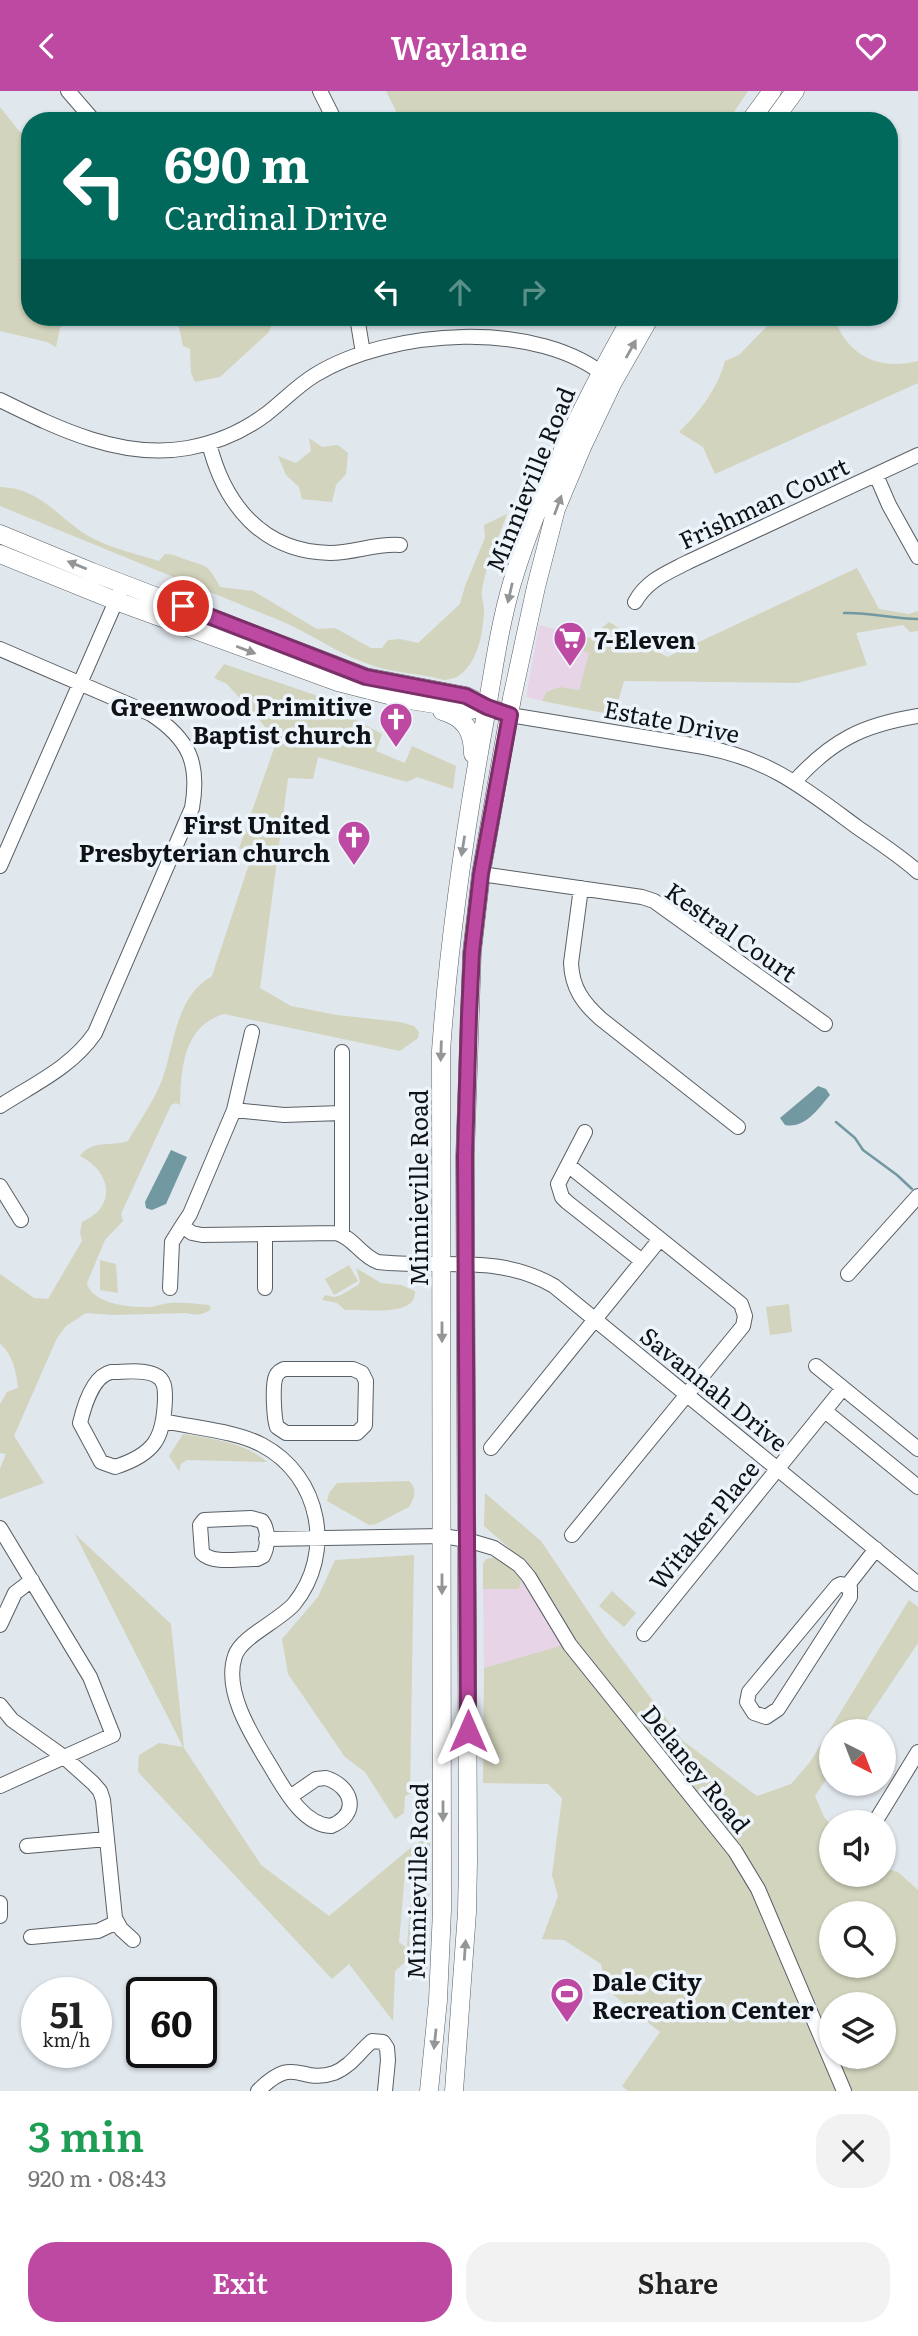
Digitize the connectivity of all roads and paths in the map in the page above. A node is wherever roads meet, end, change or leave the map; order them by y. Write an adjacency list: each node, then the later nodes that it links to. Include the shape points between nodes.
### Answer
1 (68, 91): 5 (street)
2 (320, 91): 6 (street)
3 (772, 91): 7 (main road)
4 (795, 91): 8 (main road)
5 (86, 112)
6 (330, 112)
7 (757, 112)
8 (780, 112)
9 (358, 326): 12 (street)
10 (628, 326): 13 (main road, Minnieville Road)
11 (644, 326): 13 (main road, Minnieville Road, one-way to 11)
12 (363, 353): 13 (street, via 432,341 489,338 562,353); 15 (street, via 315,375 250,425)
13 (607, 377): 28 (main road, Minnieville Road, one-way to 28, via 566,446 519,560); 29 (main road, Minnieville Road, one-way to 13, via 556,509)
14 (0, 400): 15 (street, via 61,429 102,442 155,450)
15 (209, 443): 19 (street, via 230,499 267,535 315,552)
16 (918, 455): 17 (street, Frishman Court)
17 (876, 475): 21 (street); 24 (street, Frishman Court, via 665,574 645,587)
18 (0, 534): 22 (main road, one-way to 18)
19 (400, 545)
20 (0, 554): 23 (main road)
21 (918, 557)
22 (124, 584): 23 (street); 28 (main road, via 366,677 466,696)
23 (116, 601): 26 (street); 27 (main road, one-way to 27, via 338,682)
24 (635, 602)
25 (0, 649): 26 (street)
26 (80, 683): 33 (street); 40 (street, via 151,714 175,733 193,759 195,792 95,1033 67,1064)
27 (404, 699): 28 (main road, via 471,711); 31 (main road, via 449,713 466,725 472,738)
28 (487, 707): 29 (main road); 31 (main road, Minnieville Road)
29 (510, 715): 32 (street, Estate Drive, via 732,752); 35 (main road, Minnieville Road)
30 (918, 716): 32 (street, via 855,732 824,751)
31 (474, 779): 54 (main road, Minnieville Road, one-way to 54, via 443,1017)
32 (794, 782): 34 (street, Estate Drive)
33 (0, 866)
34 (918, 872)
35 (481, 874): 36 (street, Kestral Court); 55 (main road, Minnieville Road, via 469,1016)
36 (581, 888): 37 (street, Kestral Court, via 642,897 664,907); 43 (street, via 571,963 578,994 601,1019)
37 (825, 1024)
38 (252, 1032): 41 (street)
39 (342, 1052): 42 (street)
40 (0, 1106)
41 (234, 1110): 42 (street, via 284,1115); 49 (street)
42 (341, 1113): 51 (street)
43 (738, 1127)
44 (585, 1132): 45 (street)
45 (568, 1165): 52 (street); 53 (street, via 558,1184 562,1197)
46 (0, 1186): 48 (street)
47 (918, 1196): 56 (street)
48 (21, 1220)
49 (182, 1226): 50 (street, via 202,1235); 57 (street, via 172,1242)
50 (265, 1234): 51 (street); 58 (street)
51 (342, 1235): 54 (street, Savannah Drive, via 374,1261)
52 (660, 1239): 53 (street); 62 (street, via 745,1311 743,1326)
53 (642, 1261): 59 (street)
54 (441, 1264): 55 (street, Savannah Drive); 73 (main road, Minnieville Road, one-way to 73)
55 (466, 1264): 59 (street, Savannah Drive, via 532,1274); 76 (main road, Minnieville Road)
56 (848, 1274)
57 (170, 1288)
58 (265, 1288)
59 (595, 1320): 62 (street, Savannah Drive); 66 (street)
60 (816, 1366): 61 (street)
61 (843, 1388): 63 (street, Witaker Place); 68 (street)
62 (686, 1394): 69 (street, Savannah Drive); 72 (street)
63 (825, 1411): 69 (street, Witaker Place); 70 (street)
64 (164, 1421): 64 (street, via 153,1446 115,1467 101,1462 80,1423 97,1380 111,1372 160,1377 165,1388); 67 (street, via 247,1439)
65 (281, 1431): 65 (street, via 359,1432 365,1422 363,1375 354,1369 282,1370 275,1380 275,1419); 67 (street)
66 (491, 1448)
67 (269, 1449): 74 (street, via 293,1469 307,1490)
68 (918, 1449)
69 (778, 1469): 77 (street, Savannah Drive); 82 (street, Witaker Place)
70 (918, 1487)
71 (0, 1528): 78 (street)
72 (572, 1535)
73 (443, 1536): 74 (street, Delaney Road); 76 (street, Delaney Road); 98 (main road, Minnieville Road, one-way to 98, via 442,1910)
74 (318, 1538): 75 (street, Delaney Road); 87 (street, via 306,1587 285,1613 240,1647 233,1664 242,1719)
75 (266, 1539): 75 (street, via 261,1558 209,1559 200,1551 200,1525 208,1519 256,1518 265,1525)
76 (467, 1540): 99 (main road, Minnieville Road, one-way to 76, via 468,1899); 100 (street, Delaney Road, via 495,1549 519,1565 570,1645 748,1872)
77 (876, 1549): 79 (street, Savannah Drive); 80 (street)
78 (32, 1580): 81 (street, via 15,1593); 85 (street, via 90,1677 113,1735)
79 (918, 1584)
80 (847, 1585): 80 (street, via 850,1597 778,1710 766,1717 754,1713 747,1702 749,1692 837,1585)
81 (0, 1625)
82 (644, 1634)
83 (0, 1705): 85 (street, via 12,1720)
84 (918, 1752): 88 (street)
85 (64, 1757): 86 (street); 89 (street, via 100,1791)
86 (0, 1786)
87 (290, 1797)
88 (882, 1810)
89 (107, 1839): 90 (street); 93 (street)
90 (27, 1846)
91 (0, 1903): 92 (street)
92 (0, 1916)
93 (117, 1922): 94 (street, via 98,1931); 95 (street)
94 (31, 1937)
95 (133, 1941)
96 (259, 2091): 97 (street, via 289,2070 317,2075 335,2072 379,2040 388,2053)
97 (385, 2091)
98 (429, 2091)
99 (454, 2091)
100 (844, 2091)

